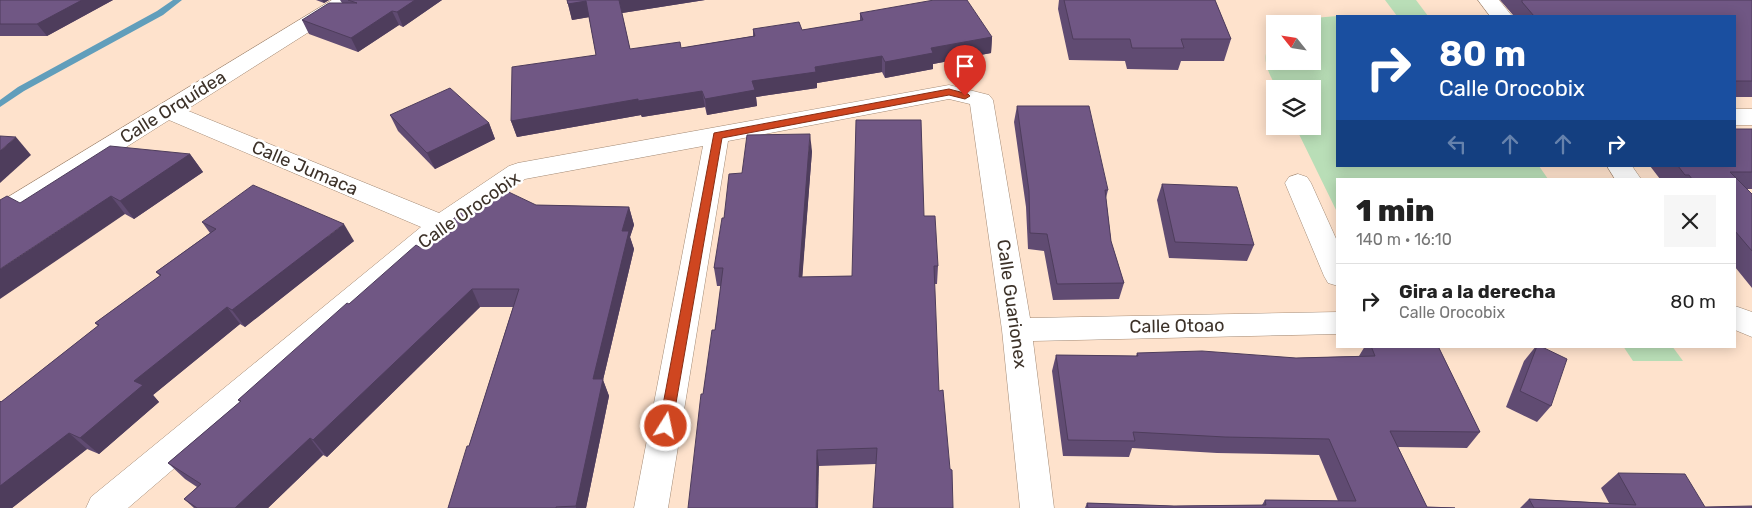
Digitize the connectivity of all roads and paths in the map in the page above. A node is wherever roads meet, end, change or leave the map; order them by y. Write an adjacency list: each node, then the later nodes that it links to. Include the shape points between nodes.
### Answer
1 (346, 0): 5 (street, Calle Orquídea)
2 (1488, 0): 3 (street)
3 (1500, 15)
4 (981, 100): 8 (street, Calle Orocobix, via 949,92); 18 (street, Calle Guarionex)
5 (168, 111): 12 (street, Calle Orquídea); 13 (street, Calle Jumaca)
6 (1736, 117): 7 (street)
7 (1752, 117)
8 (717, 136): 13 (street, Calle Orocobix, via 518,172); 20 (street)
9 (1619, 167): 10 (street)
10 (1627, 178)
11 (1298, 183): 14 (street)
12 (0, 214)
13 (441, 225): 19 (street, Calle Orocobix)
14 (1336, 271)
15 (1736, 317): 17 (street)
16 (1336, 323): 18 (street, Calle Otoao)
17 (1752, 325)
18 (1017, 330): 21 (street, Calle Guarionex)
19 (103, 508)
20 (651, 508)
21 (1037, 508)

